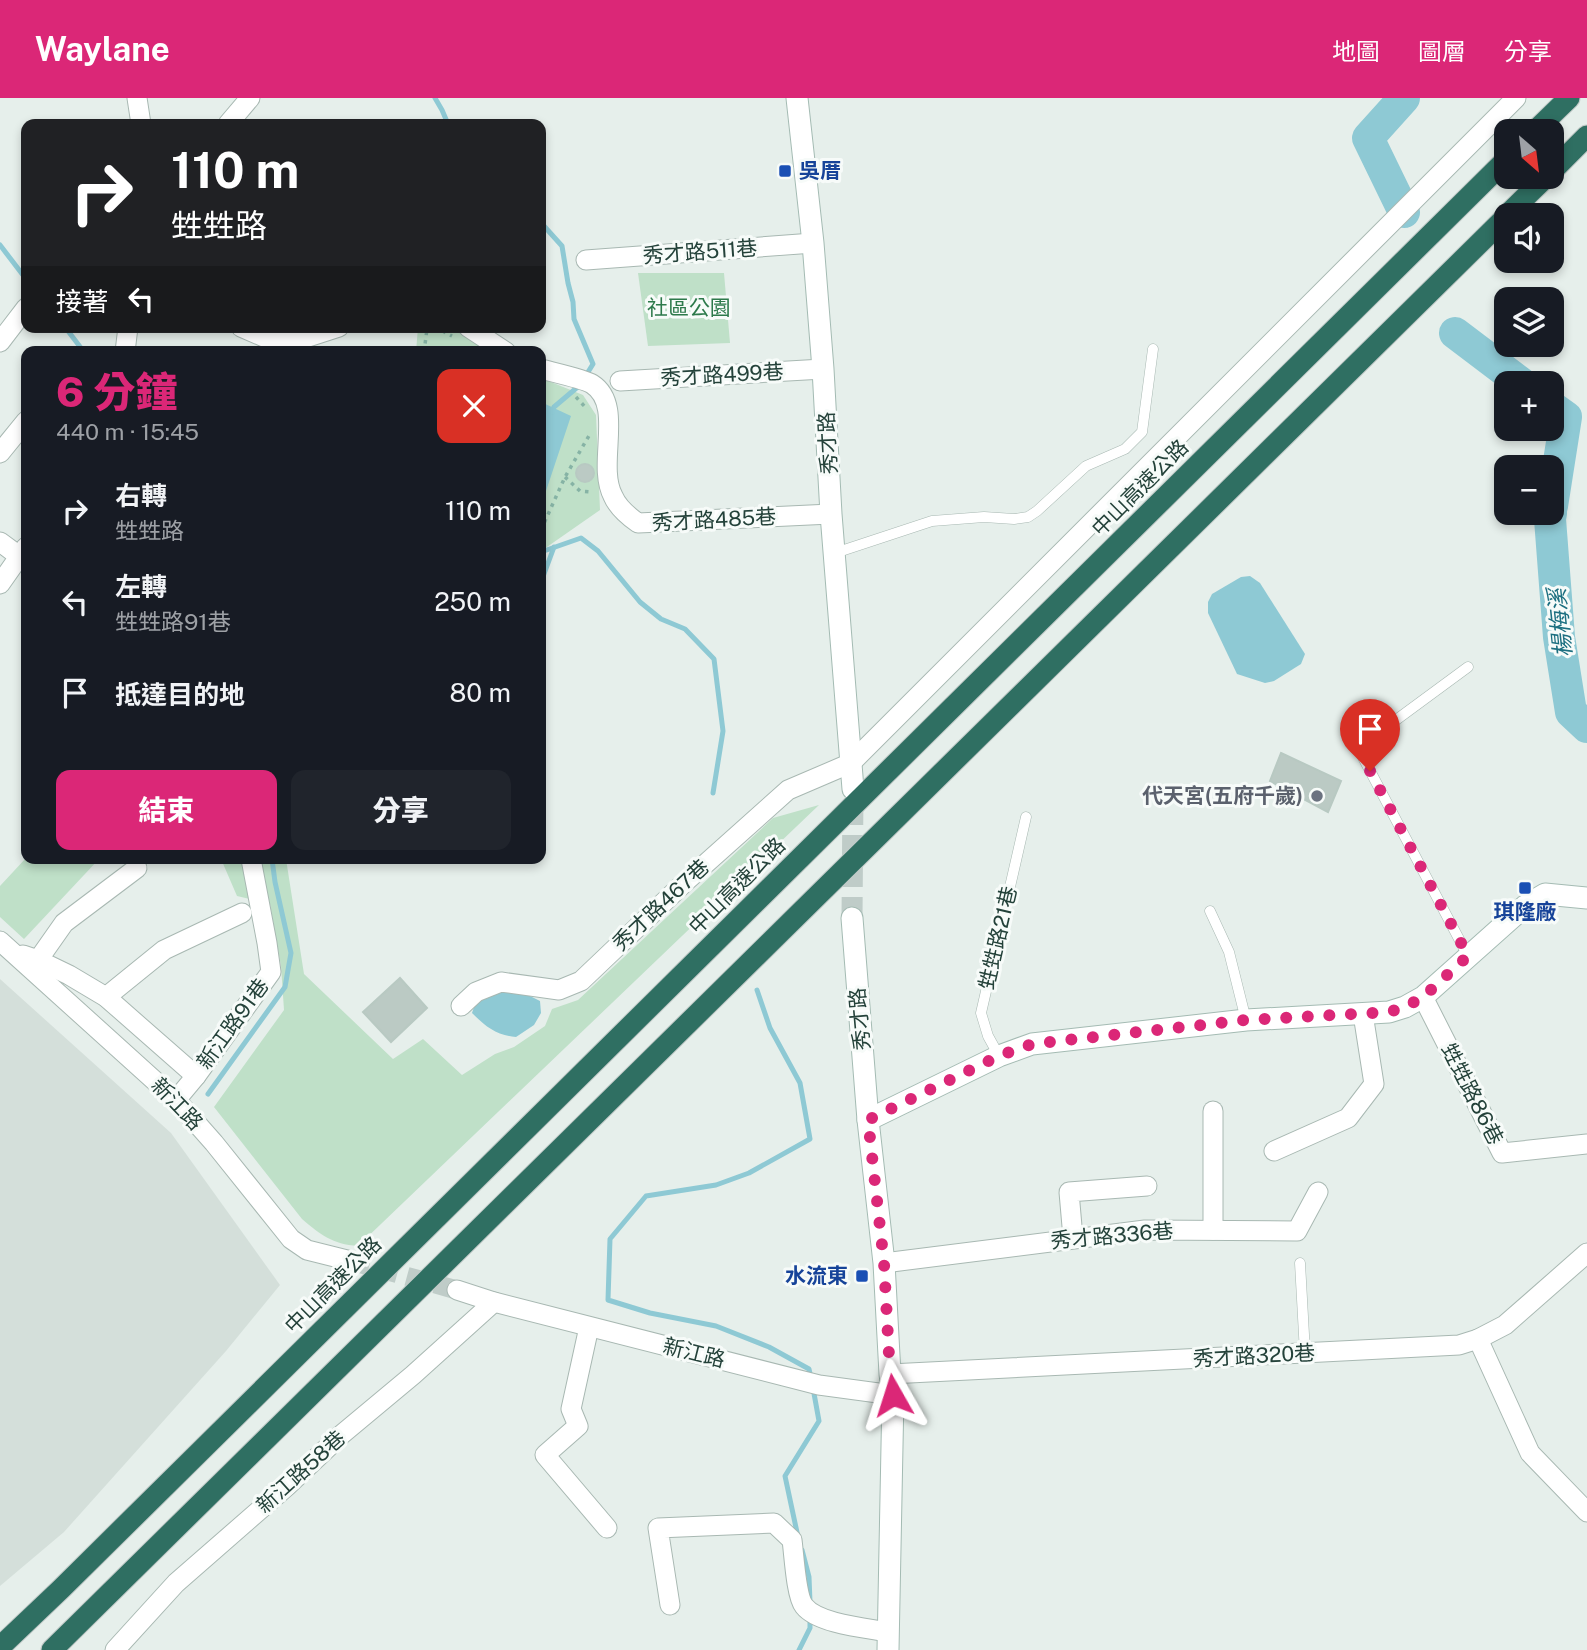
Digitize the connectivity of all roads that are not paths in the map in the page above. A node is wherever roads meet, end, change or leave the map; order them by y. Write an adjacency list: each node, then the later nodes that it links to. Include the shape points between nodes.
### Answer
1 (136, 98): 6 (street)
2 (250, 98): 7 (street)
3 (797, 98): 15 (main road, 秀才路)
4 (1516, 98): 37 (street)
5 (1569, 98): 8 (highway)
6 (140, 119)
7 (232, 119)
8 (1547, 119)
9 (1587, 136): 10 (highway)
10 (1564, 159)
11 (1494, 172): 79 (highway, 中山高速公路)
12 (1534, 189): 13 (highway)
13 (1519, 203)
14 (1494, 228): 80 (highway)
15 (813, 243): 16 (street, 秀才路511巷); 25 (main road, 秀才路)
16 (586, 260)
17 (21, 315): 21 (street)
18 (255, 333): 22 (street)
19 (326, 333): 22 (street)
20 (477, 333): 23 (street)
21 (0, 342)
22 (300, 345)
23 (497, 346)
24 (1153, 349): 33 (lane, via 1142,432 1125,449 1086,466 1028,517 932,522)
25 (823, 369): 27 (street, 秀才路499巷); 30 (main road, 秀才路)
26 (546, 370): 30 (street, 秀才路485巷, via 592,384 604,396 609,410 606,471 612,495 638,523)
27 (620, 381)
28 (21, 427): 29 (street)
29 (0, 453)
30 (831, 514): 33 (main road, 秀才路)
31 (0, 542): 32 (street)
32 (21, 551)
33 (835, 553): 37 (main road, 秀才路)
34 (21, 555): 35 (street)
35 (0, 584)
36 (1468, 667): 47 (lane, via 1358,748)
37 (851, 763): 38 (main road, 秀才路); 51 (street, 秀才路467巷, via 788,790 581,982 559,990 501,982 476,992)
38 (853, 789)
39 (1026, 817): 54 (lane, 甡甡路21巷, via 981,1013)
40 (252, 864): 55 (street, 新江路91巷, via 271,972)
41 (137, 868): 48 (street, via 64,923)
42 (1587, 898): 47 (main road, via 1545,894)
43 (1210, 911): 53 (lane, via 1229,953)
44 (242, 913): 49 (street, via 164,950)
45 (852, 918): 58 (main road, 秀才路)
46 (6, 946): 48 (street); 56 (street, 新江路)
47 (1468, 956): 50 (main road)
48 (38, 960): 49 (street)
49 (106, 997): 55 (street)
50 (1423, 997): 52 (main road, via 1389,1012); 59 (street, 甡甡路86巷, via 1502,1153)
51 (461, 1006)
52 (1363, 1014): 53 (main road); 60 (street, via 1374,1084 1348,1118)
53 (1246, 1020): 54 (main road, via 1032,1044)
54 (999, 1056): 58 (main road)
55 (196, 1076): 56 (street, 新江路91巷)
56 (176, 1100): 66 (street, 新江路, via 291,1239 307,1250)
57 (1213, 1111): 63 (street)
58 (868, 1120): 67 (main road, 秀才路)
59 (1587, 1144)
60 (1274, 1152)
61 (1147, 1186): 64 (street, via 1069,1192)
62 (1318, 1192): 63 (street, 秀才路336巷, via 1297,1231)
63 (1213, 1230): 64 (street, 秀才路336巷, via 1145,1230)
64 (1073, 1238): 67 (street, 秀才路336巷)
65 (1587, 1253): 72 (street, 秀才路320巷, via 1505,1325)
66 (351, 1261)
67 (884, 1263): 74 (main road, 秀才路)
68 (1300, 1263): 73 (lane)
69 (457, 1290): 70 (street, 新江路)
70 (494, 1302): 71 (street, 新江路); 81 (street, 新江路58巷, via 176,1583)
71 (589, 1327): 74 (street, 新江路, via 810,1382); 76 (street, via 571,1409 578,1426 545,1455)
72 (1478, 1339): 73 (street, 秀才路320巷, via 1459,1345); 75 (street, via 1530,1453)
73 (1306, 1353): 74 (street, 秀才路320巷)
74 (892, 1385): 78 (main road, 秀才路)
75 (1587, 1512)
76 (607, 1528)
77 (670, 1605): 78 (street, via 658,1528 774,1523 792,1540 799,1593 810,1611)
78 (888, 1641)
79 (0, 1647)
80 (54, 1650)
81 (115, 1650)

